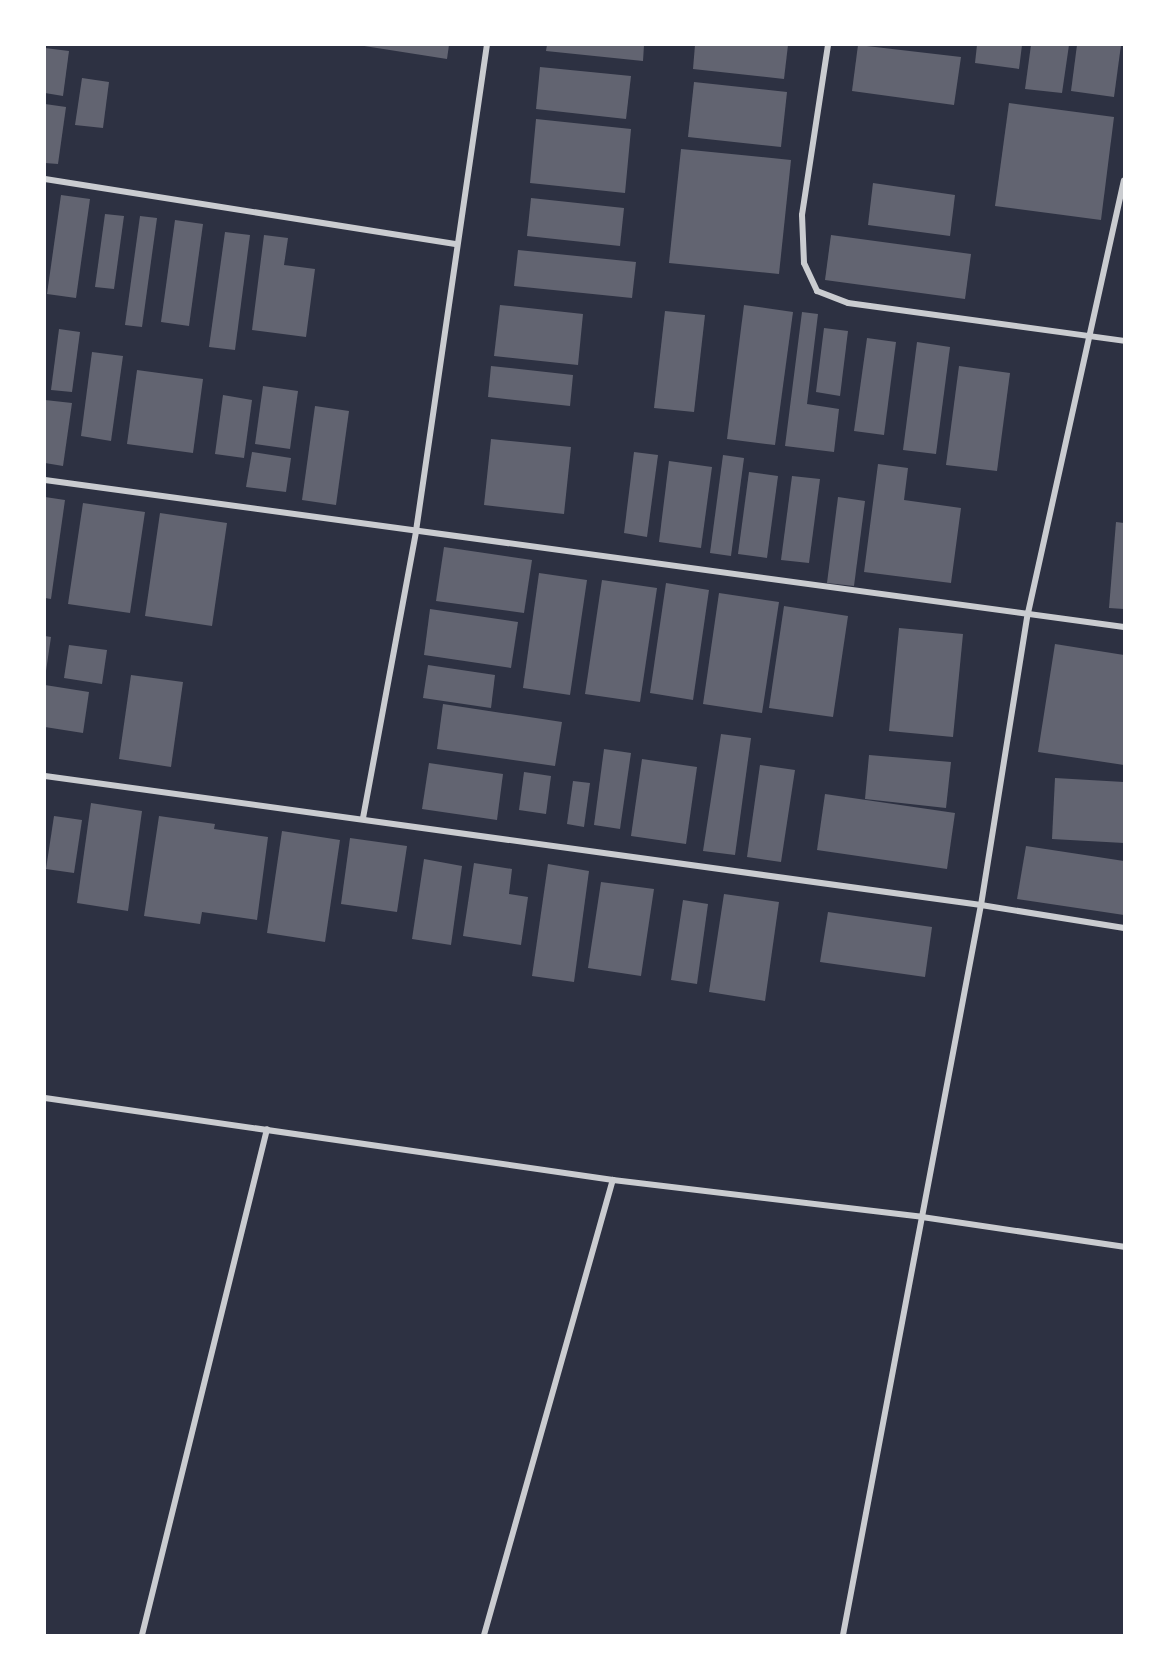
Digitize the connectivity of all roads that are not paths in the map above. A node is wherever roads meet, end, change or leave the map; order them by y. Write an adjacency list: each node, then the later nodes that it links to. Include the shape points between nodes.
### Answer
1 (487, 45): 5 (street)
2 (828, 45): 6 (street, via 802,215 804,263 817,291 848,303)
3 (45, 179): 5 (street)
4 (1124, 181): 6 (street)
5 (457, 244): 9 (street)
6 (1089, 335): 7 (street); 10 (street)
7 (1124, 341)
8 (45, 480): 9 (street)
9 (416, 531): 10 (street); 13 (street)
10 (1028, 613): 11 (street); 14 (street)
11 (1124, 627)
12 (45, 776): 13 (street)
13 (363, 818): 14 (street)
14 (981, 905): 15 (street); 19 (street)
15 (1124, 928)
16 (45, 1098): 17 (street)
17 (267, 1129): 18 (street); 21 (street)
18 (613, 1180): 19 (street); 22 (street)
19 (922, 1217): 20 (street); 23 (street)
20 (1124, 1247)
21 (142, 1635)
22 (484, 1635)
23 (843, 1635)

